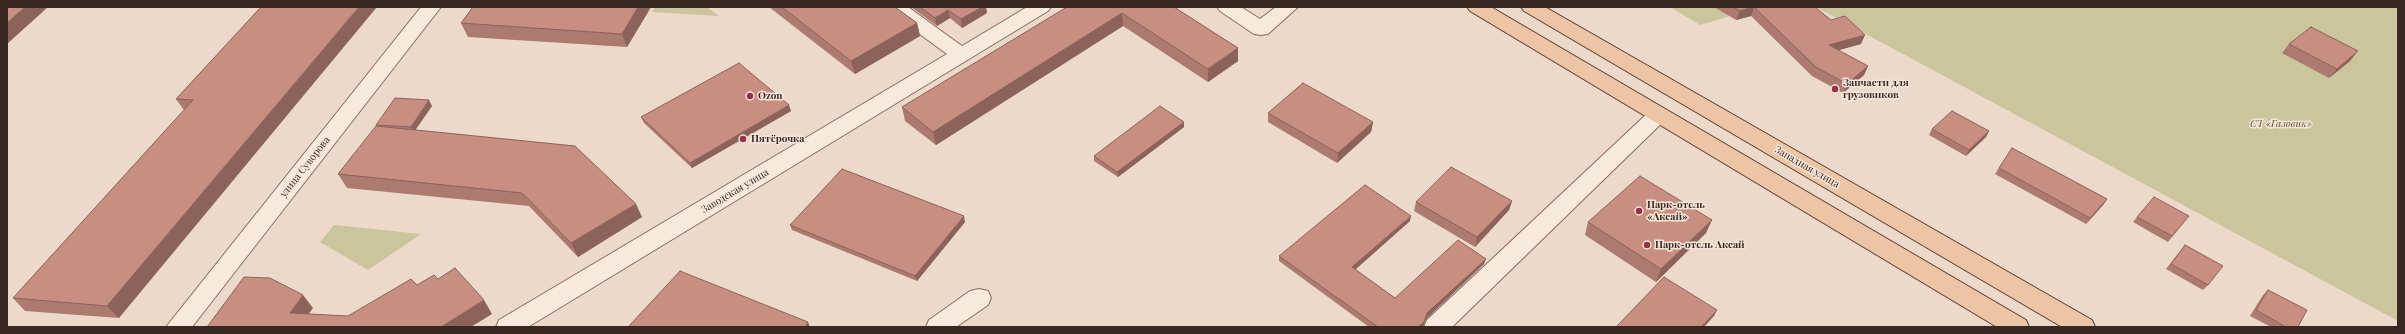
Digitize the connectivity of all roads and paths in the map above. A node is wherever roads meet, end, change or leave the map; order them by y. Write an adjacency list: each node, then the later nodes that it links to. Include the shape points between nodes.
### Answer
1 (431, 7): 11 (street, улица Суворова)
2 (895, 7): 8 (street)
3 (1041, 7): 8 (street, Заводская улица)
4 (1226, 7): 5 (street, via 1261,29)
5 (1288, 7)
6 (1477, 7): 9 (main road)
7 (1531, 7): 16 (main road, Западная улица)
8 (961, 55): 12 (street, Заводская улица)
9 (1658, 115): 14 (street); 15 (main road)
10 (979, 298): 13 (street)
11 (178, 327)
12 (508, 327)
13 (938, 327)
14 (1436, 327)
15 (2017, 327)
16 (2083, 327)

